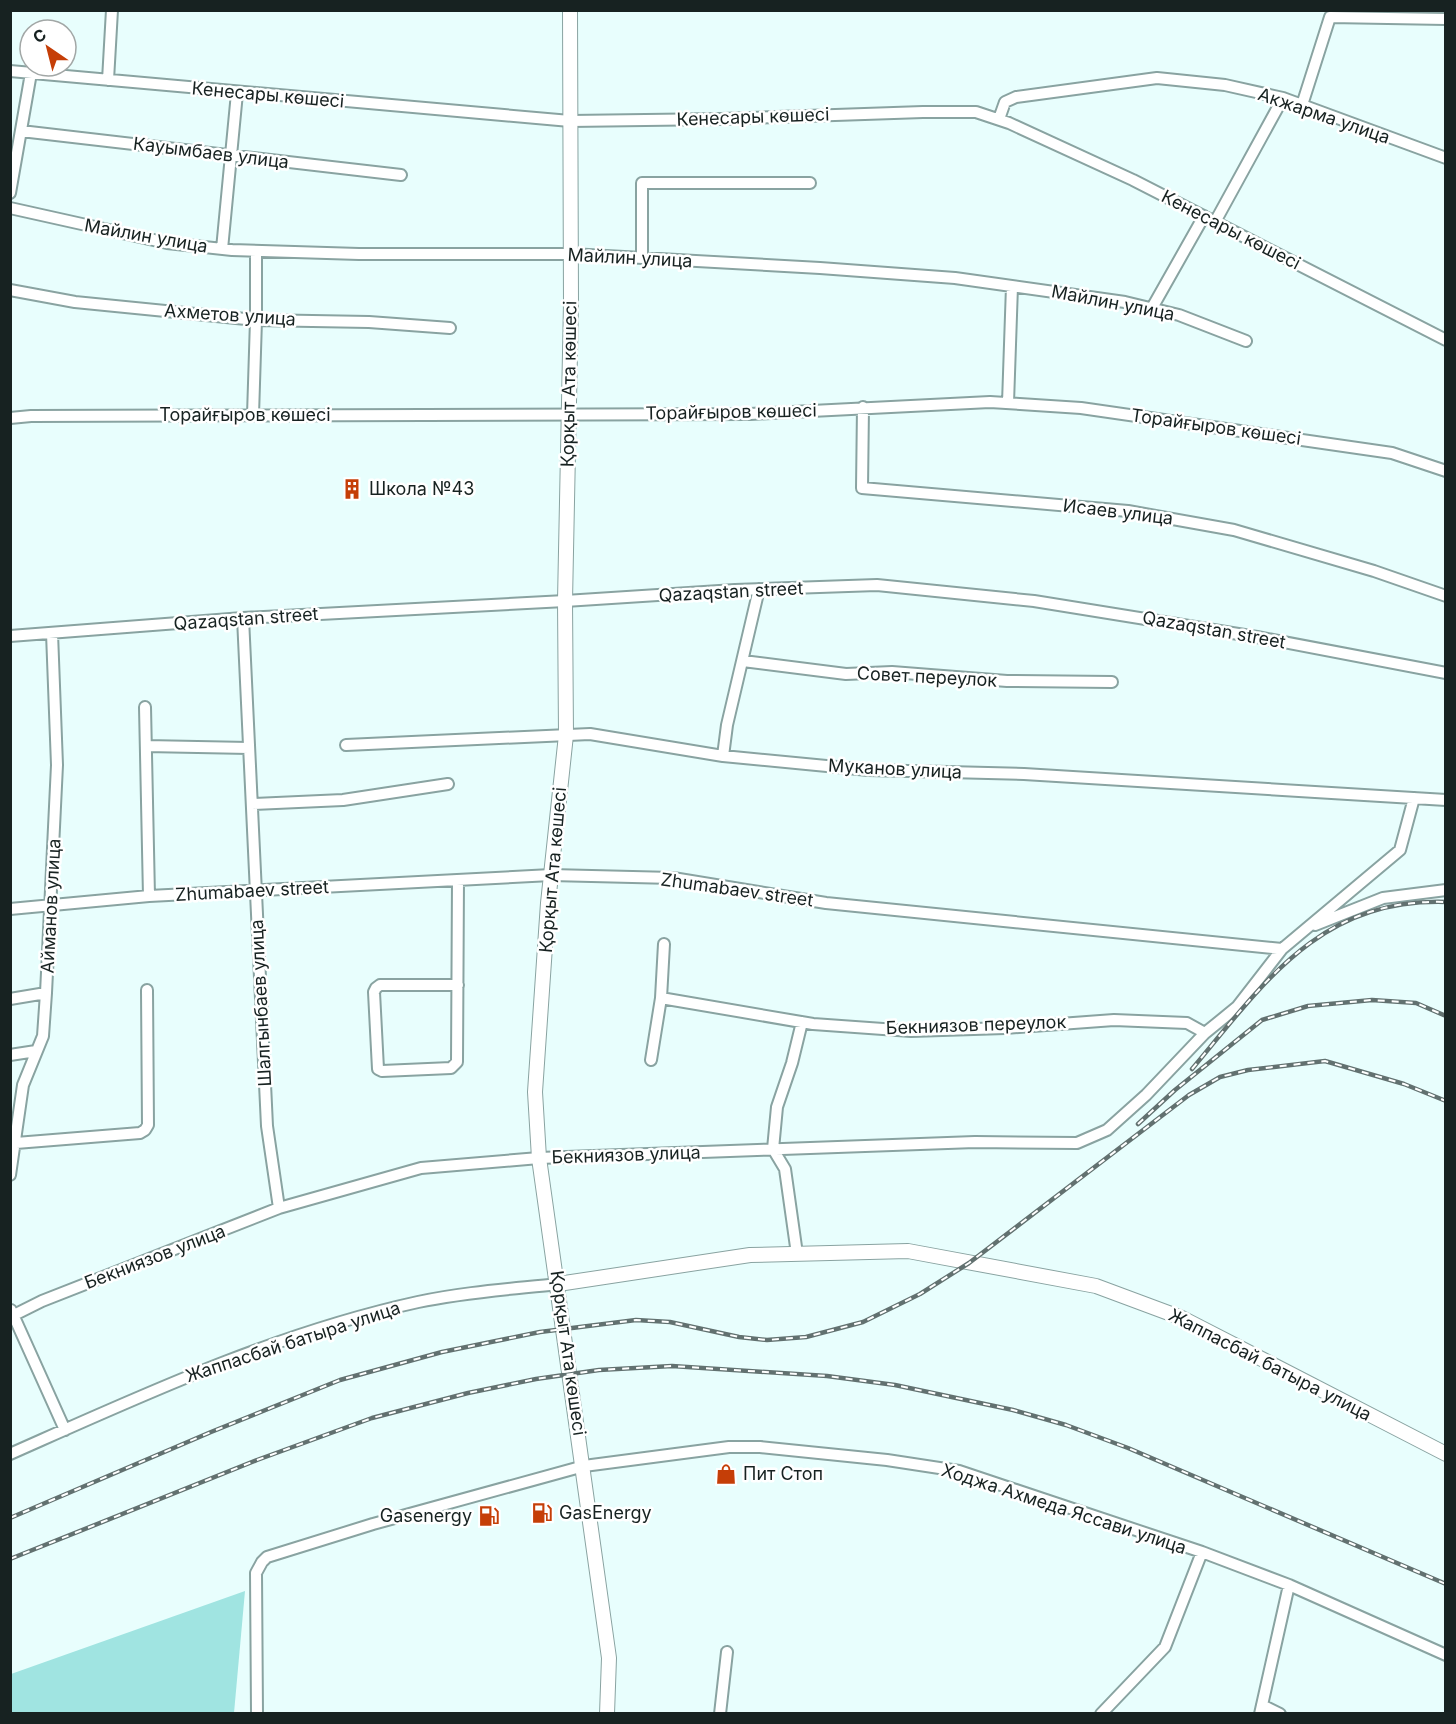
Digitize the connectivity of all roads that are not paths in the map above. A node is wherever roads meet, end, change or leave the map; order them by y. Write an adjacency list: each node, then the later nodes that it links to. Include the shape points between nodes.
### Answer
1 (112, 10): 6 (street)
2 (570, 16): 11 (main road, Қорқыт Ата көшесі)
3 (1446, 19): 9 (street, via 1330,17)
4 (78, 77): 6 (street, Кенесары көшесі)
5 (30, 78): 12 (street)
6 (108, 80): 7 (street, Кенесары көшесі)
7 (237, 93): 11 (street, Кенесары көшесі); 13 (street)
8 (1283, 98): 9 (street, Акжарма улица); 10 (street, Акжарма улица, via 1225,85 1157,78 1016,97 1005,102); 21 (street)
9 (1302, 105): 14 (street, Акжарма улица)
10 (999, 119): 11 (street, Кенесары көшесі, via 976,112 923,112); 20 (street, Кенесары көшесі)
11 (570, 121): 24 (main road, Қорқыт Ата көшесі)
12 (21, 131): 13 (street, Кауымбаев улица); 16 (street)
13 (231, 156): 15 (street, Кауымбаев улица); 22 (street)
14 (1446, 158)
15 (401, 175)
16 (12, 180): 18 (street)
17 (810, 183): 25 (street, via 642,183)
18 (10, 194)
19 (10, 208): 22 (street, Майлин улица, via 167,243)
20 (1204, 216): 21 (street, Кенесары көшесі); 28 (street)
21 (1215, 222): 32 (street, Кенесары көшесі)
22 (222, 249): 23 (street, Майлин улица)
23 (256, 251): 24 (street, Майлин улица); 29 (street)
24 (571, 254): 25 (street, Майлин улица); 35 (main road, Қорқыт Ата көшесі)
25 (642, 258): 26 (street, Майлин улица, via 944,277)
26 (1012, 286): 28 (street, Майлин улица); 33 (street)
27 (10, 290): 29 (street, Ахметов улица, via 75,302)
28 (1152, 308): 31 (street, Майлин улица)
29 (256, 320): 30 (street, Ахметов улица); 36 (street)
30 (450, 328)
31 (1246, 340)
32 (1446, 340)
33 (1008, 404): 34 (street, Торайғыров көшесі); 38 (street, Торайғыров көшесі, via 1081,408 1392,453)
34 (863, 407): 35 (street, Торайғыров көшесі, via 750,414); 40 (street, Исаев улица, via 862,488 1128,511 1234,530)
35 (569, 414): 36 (street, Торайғыров көшесі); 41 (main road, Қорқыт Ата көшесі)
36 (253, 415): 37 (street, Торайғыров көшесі)
37 (10, 418)
38 (1446, 471)
39 (759, 590): 41 (street, Qazaqstan street); 45 (street); 46 (street, Qazaqstan street, via 877,585 1034,601)
40 (1446, 596)
41 (565, 601): 42 (street, Qazaqstan street); 49 (main road, Қорқыт Ата көшесі)
42 (243, 618): 43 (street, Qazaqstan street); 52 (street, Шалгынбаев улица)
43 (52, 633): 44 (street, Qazaqstan street); 63 (street, Айманов улица, via 57,765)
44 (10, 636)
45 (743, 661): 47 (street, Совет переулок, via 846,674 892,672 1007,681); 53 (street)
46 (1446, 673)
47 (1112, 682)
48 (145, 707): 51 (street)
49 (566, 735): 50 (street, Муканов улица); 53 (street, Муканов улица, via 590,734); 58 (main road, Қорқыт Ата көшесі)
50 (346, 745)
51 (146, 746): 52 (street); 62 (street)
52 (249, 748): 57 (street, Шалгынбаев улица)
53 (723, 756): 55 (street, Муканов улица, via 868,770 1024,774)
54 (448, 784): 57 (street, via 343,800)
55 (1414, 798): 56 (street, Муканов улица); 65 (street, Бекниязов улица, via 1400,850)
56 (1446, 800)
57 (252, 804): 61 (street, Шалгынбаев улица)
58 (551, 875): 59 (street, Zhumabaev street); 67 (street, Zhumabaev street, via 673,878 826,903); 80 (main road, Қорқыт Ата көшесі, via 535,1092)
59 (458, 880): 61 (street, Zhumabaev street); 68 (street)
60 (1446, 890): 65 (street, via 1383,898)
61 (256, 891): 62 (street, Zhumabaev street); 82 (street, Шалгынбаев улица, via 267,1126)
62 (149, 896): 63 (street, Zhumabaev street)
63 (52, 904): 64 (street, Zhumabaev street); 70 (street, Айманов улица)
64 (10, 909)
65 (1306, 928): 67 (street, Бекниязов улица)
66 (664, 944): 71 (street)
67 (1282, 949): 74 (street, Бекниязов улица, via 1236,1007)
68 (458, 986): 68 (street, via 455,1066 378,1069 376,987)
69 (147, 990): 78 (street, via 145,1130)
70 (46, 993): 72 (street); 75 (street, Айманов улица, via 43,1036)
71 (661, 998): 73 (street, Бекниязов переулок); 77 (street)
72 (10, 999)
73 (802, 1022): 74 (street, Бекниязов переулок, via 911,1031 1114,1020 1186,1023); 79 (street, via 777,1107)
74 (1205, 1033): 79 (street, Бекниязов улица, via 1107,1130 1077,1143 975,1142)
75 (36, 1051): 76 (street); 78 (street, Айманов улица, via 24,1085)
76 (10, 1054)
77 (651, 1060)
78 (16, 1143): 81 (street, Айманов улица)
79 (773, 1149): 80 (street, Бекниязов улица); 83 (street, via 785,1169)
80 (539, 1158): 82 (street, Бекниязов улица, via 421,1168); 84 (main road, Қорқыт Ата көшесі)
81 (10, 1175)
82 (279, 1208): 85 (street, Бекниязов улица)
83 (796, 1254): 84 (main road, Жаппасбай батыра улица, via 750,1255); 88 (main road, Жаппасбай батыра улица, via 908,1251 1096,1286 1182,1318)
84 (558, 1284): 86 (street, Жаппасбай батыра улица, via 452,1296 361,1315 178,1379); 89 (main road, Қорқыт Ата көшесі)
85 (11, 1314): 86 (street)
86 (65, 1430): 87 (street, Жаппасбай батыра улица)
87 (10, 1454)
88 (1446, 1454)
89 (584, 1466): 90 (street, Ходжа Ахмеда Яссави улица, via 729,1447 887,1460 960,1471); 95 (street, Ходжа Ахмеда Яссави улица, via 373,1524 274,1554 262,1562 256,1573); 96 (main road, Қорқыт Ата көшесі, via 609,1658)
90 (1202, 1552): 91 (street, Ходжа Ахмеда Яссави улица); 98 (street, via 1165,1647)
91 (1290, 1585): 93 (street, Ходжа Ахмеда Яссави улица); 94 (street)
92 (726, 1652): 97 (street)
93 (1446, 1654)
94 (1261, 1709): 99 (street)
95 (257, 1713)
96 (607, 1713)
97 (720, 1713)
98 (1101, 1713)
99 (1280, 1713)

